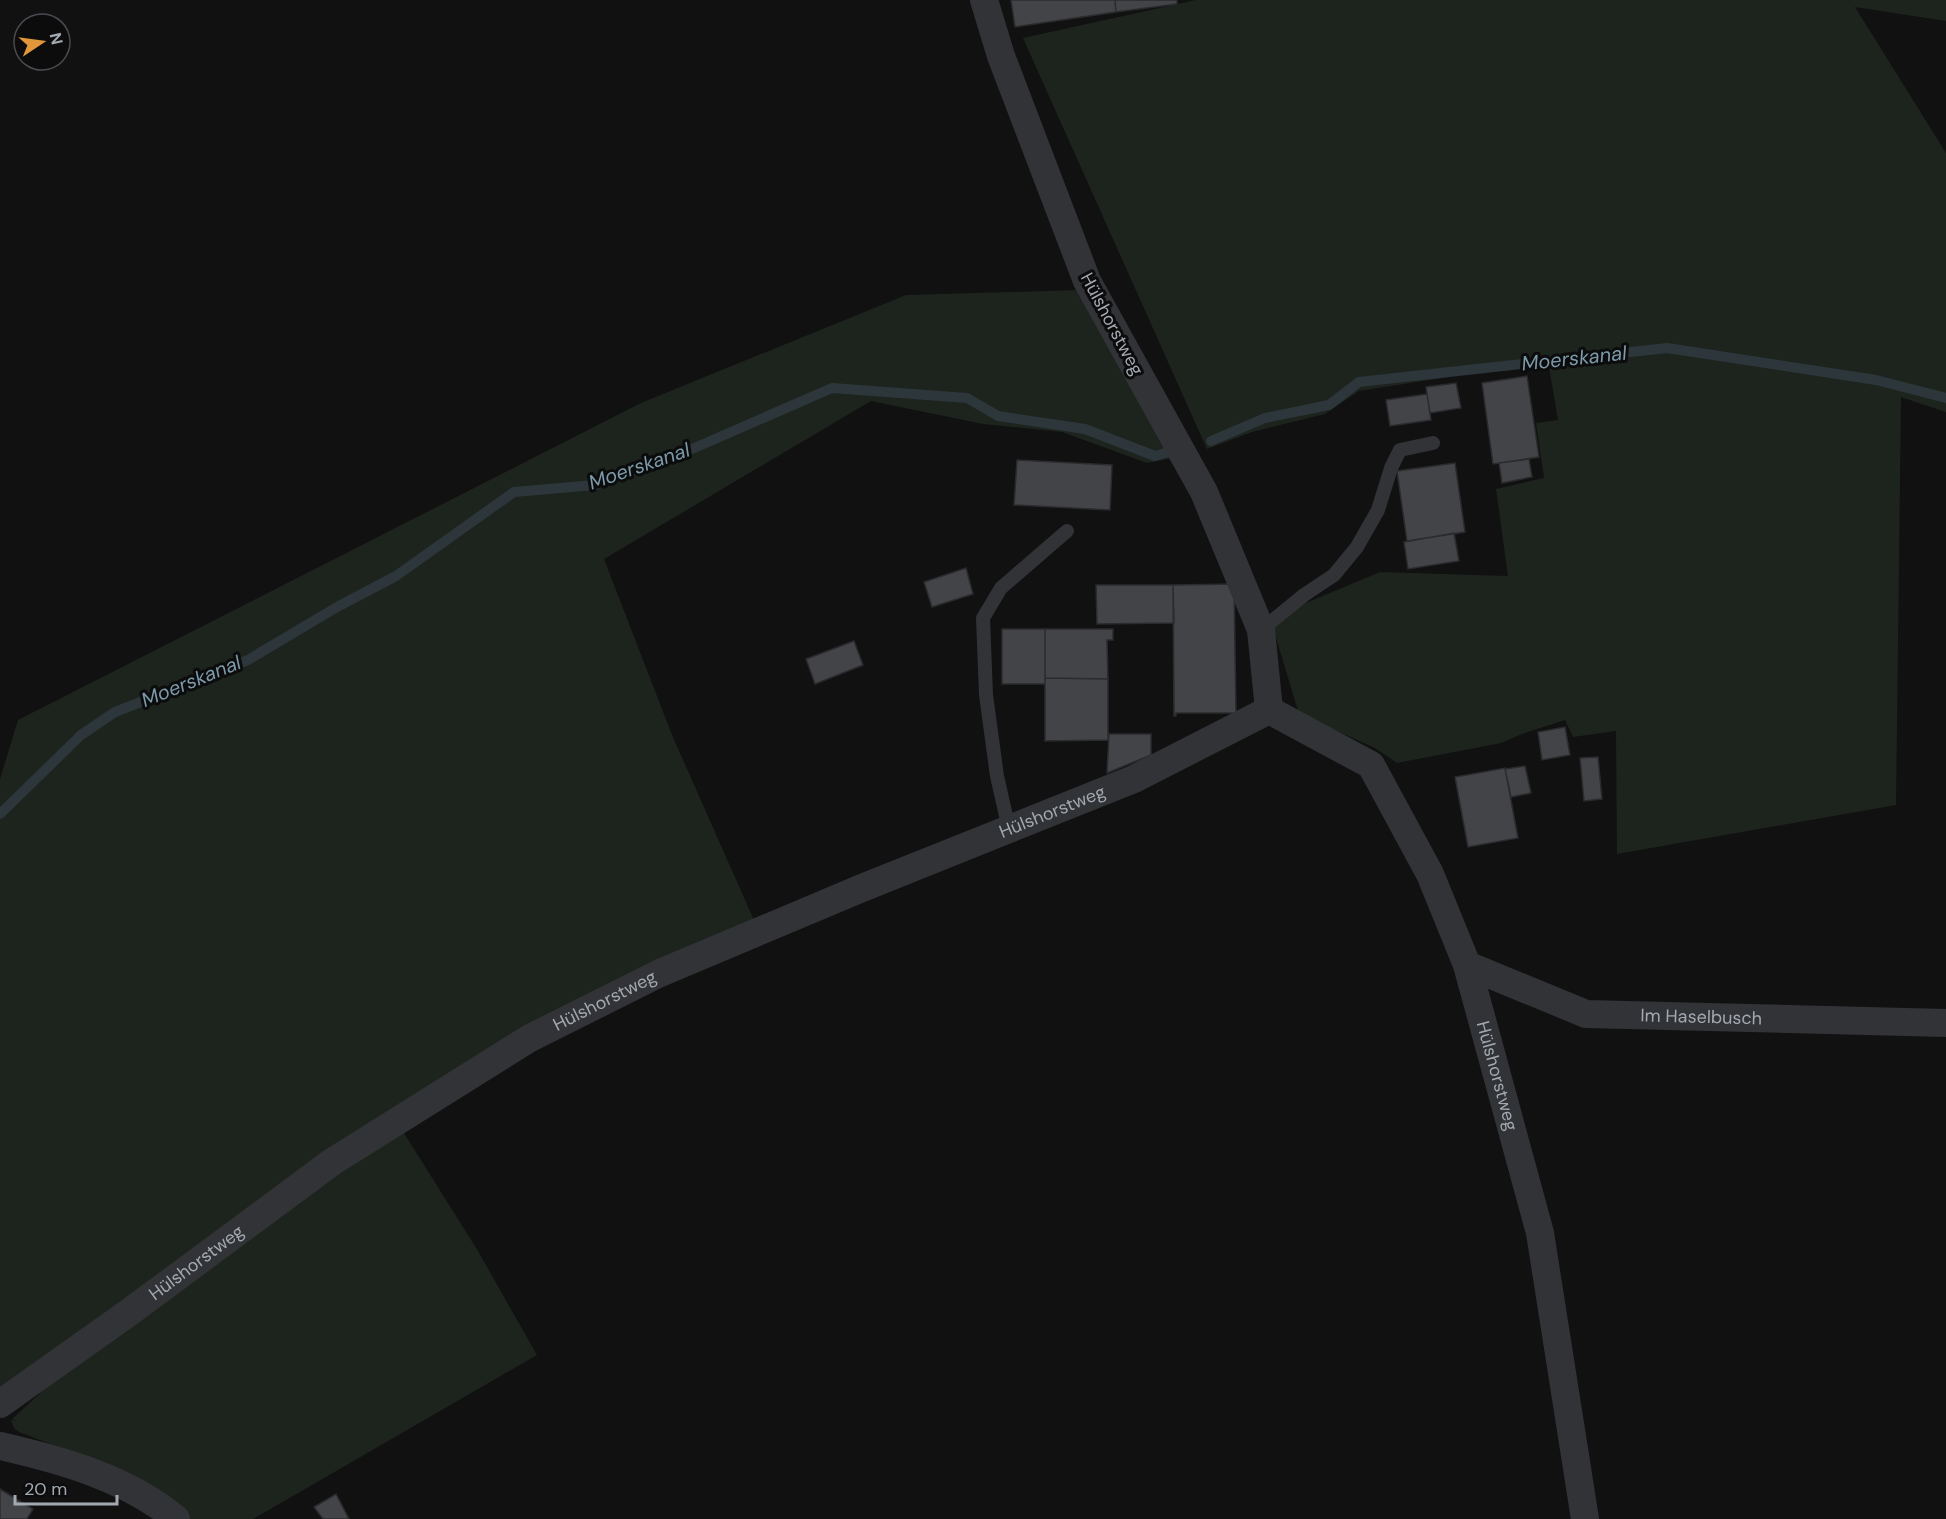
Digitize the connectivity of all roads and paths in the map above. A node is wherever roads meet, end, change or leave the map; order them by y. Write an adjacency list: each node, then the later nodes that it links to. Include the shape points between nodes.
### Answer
1 (984, 0): 4 (street, Hülshorstweg, via 1001,56 1087,281 1204,492)
2 (1433, 443): 4 (lane, via 1400,450 1378,510 1357,547 1334,575)
3 (1067, 531): 6 (lane, via 1001,588 983,618 986,695)
4 (1261, 630): 5 (street, Hülshorstweg)
5 (1269, 710): 6 (street, Hülshorstweg, via 1134,779); 7 (street, Hülshorstweg, via 1371,765 1430,874)
6 (1009, 829): 9 (street, Hülshorstweg, via 660,973 530,1038 332,1162)
7 (1467, 965): 8 (street, Im Haselbusch, via 1586,1014); 12 (street, Hülshorstweg, via 1540,1233)
8 (1946, 1023)
9 (0, 1404)
10 (0, 1446): 11 (street, via 102,1477 157,1503)
11 (176, 1519)
12 (1585, 1519)

